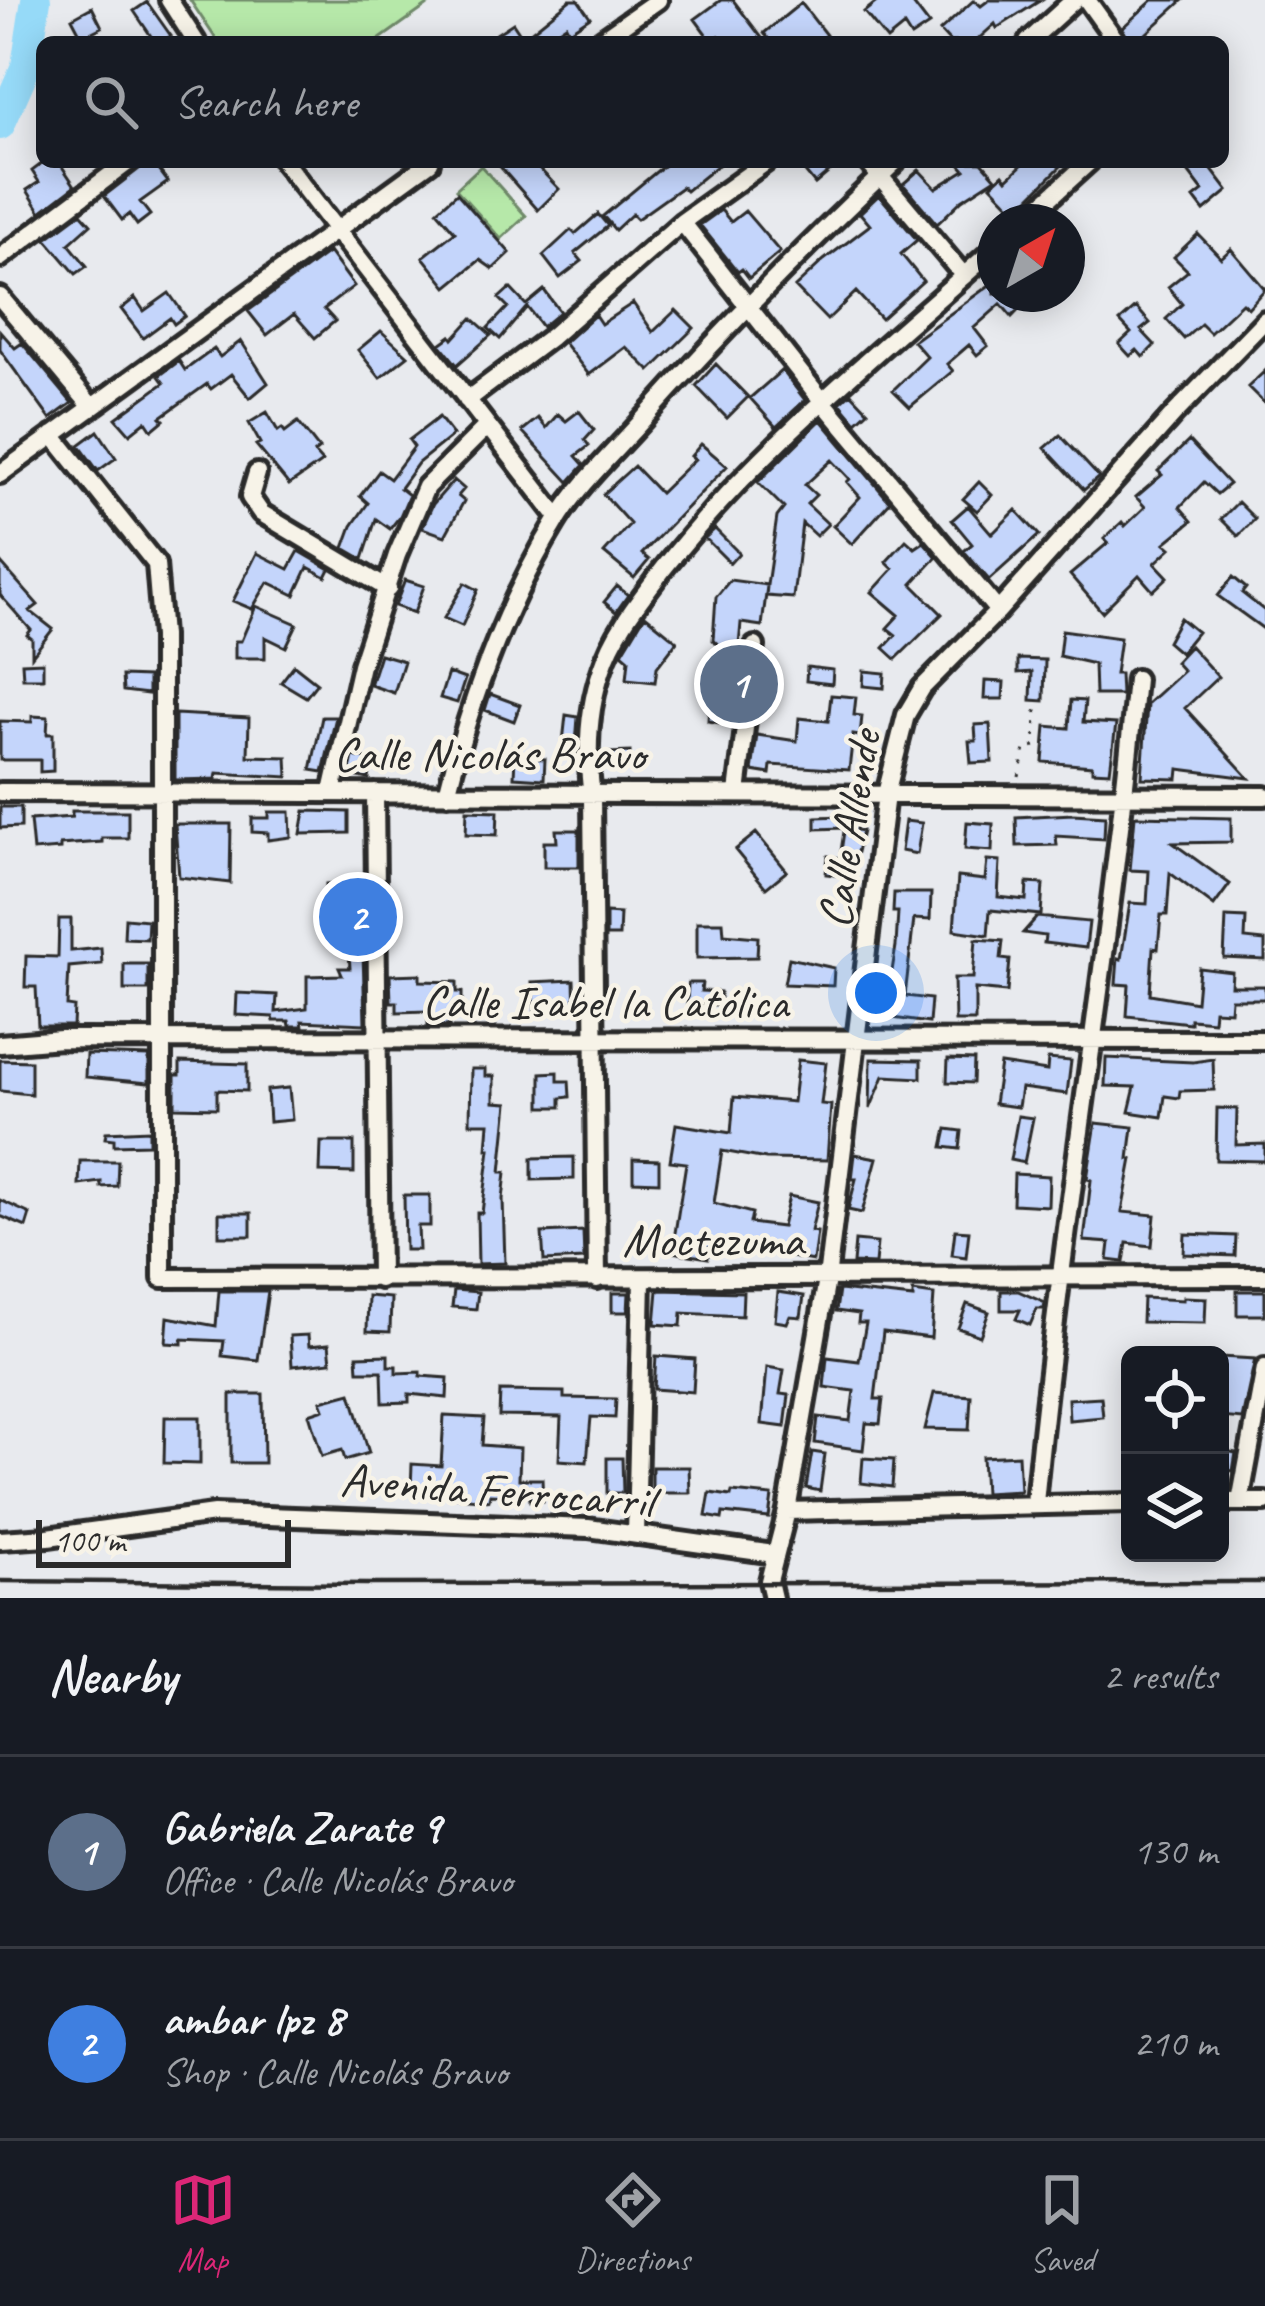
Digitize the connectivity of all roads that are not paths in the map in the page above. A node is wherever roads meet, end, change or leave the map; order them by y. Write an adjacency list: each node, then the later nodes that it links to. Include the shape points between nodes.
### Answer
1 (169, 0): 5 (street)
2 (658, 0): 6 (street)
3 (1074, 0): 7 (street)
4 (1088, 0): 8 (street)
5 (192, 36)
6 (607, 36)
7 (1035, 36)
8 (1113, 36)
9 (119, 168): 18 (street)
10 (289, 168): 17 (street)
11 (422, 168): 17 (street)
12 (758, 168): 16 (street)
13 (1082, 168): 15 (street)
14 (874, 169): 20 (street); 22 (street)
15 (1043, 204)
16 (682, 222): 22 (street); 24 (street)
17 (337, 229): 24 (street); 26 (street)
18 (0, 258)
19 (977, 264): 20 (street)
20 (964, 276): 25 (street)
21 (0, 297): 26 (street)
22 (750, 307): 25 (street); 31 (street)
23 (1265, 320): 33 (street, Calle Allende)
24 (466, 400): 27 (street)
25 (824, 403): 33 (street); 43 (street, via 691,534 627,616 591,711)
26 (92, 407): 28 (street)
27 (487, 426): 31 (street); 32 (street, via 426,487)
28 (53, 435): 29 (street); 37 (street, via 155,564)
29 (0, 473)
30 (257, 473): 32 (street, via 250,496 262,512)
31 (559, 517): 41 (street, via 490,664)
32 (388, 590): 38 (street)
33 (998, 610): 42 (street, Calle Allende, via 922,688 906,715)
34 (755, 646): 39 (street)
35 (1136, 679): 45 (street)
36 (0, 792): 37 (street, Calle Nicolás Bravo)
37 (161, 792): 38 (street, Calle Nicolás Bravo); 49 (street)
38 (332, 792): 40 (street, Calle Nicolás Bravo)
39 (737, 793): 42 (street, Calle Nicolás Bravo); 43 (street, Calle Nicolás Bravo)
40 (375, 794): 41 (street, Calle Nicolás Bravo); 50 (street)
41 (447, 794): 43 (street, Calle Nicolás Bravo)
42 (886, 794): 45 (street, Calle Nicolás Bravo); 48 (street, Calle Allende)
43 (592, 796): 51 (street)
44 (1265, 796): 45 (street, Calle Nicolás Bravo)
45 (1125, 797): 46 (street)
46 (1091, 1039): 47 (street, Calle Isabel la Católica); 48 (street, Calle Isabel la Católica); 54 (street)
47 (1265, 1040)
48 (855, 1041): 51 (street, Calle Isabel la Católica); 58 (street, Calle Allende)
49 (161, 1042): 50 (street, Calle Isabel la Católica); 52 (street, Calle Isabel la Católica); 55 (street, Moctezuma, via 162,1278)
50 (378, 1042): 51 (street, Calle Isabel la Católica); 55 (street)
51 (596, 1042): 56 (street)
52 (0, 1044)
53 (1265, 1276): 54 (street, Moctezuma)
54 (1060, 1278): 58 (street, Moctezuma); 63 (street)
55 (380, 1279): 56 (street, Moctezuma)
56 (598, 1279): 57 (street, Moctezuma)
57 (642, 1279): 58 (street, Moctezuma); 66 (street)
58 (827, 1279): 65 (street, Calle Allende)
59 (1265, 1369): 61 (street)
60 (1229, 1502): 61 (street)
61 (1240, 1502): 62 (street)
62 (1265, 1502)
63 (1036, 1503): 64 (street); 65 (street)
64 (1121, 1503)
65 (787, 1511): 68 (street, Calle Allende)
66 (636, 1535): 67 (street, Avenida Ferrocarril, via 214,1514); 68 (street, Avenida Ferrocarril)
67 (0, 1540)
68 (774, 1554): 69 (street, Calle Allende)
69 (773, 1598)

